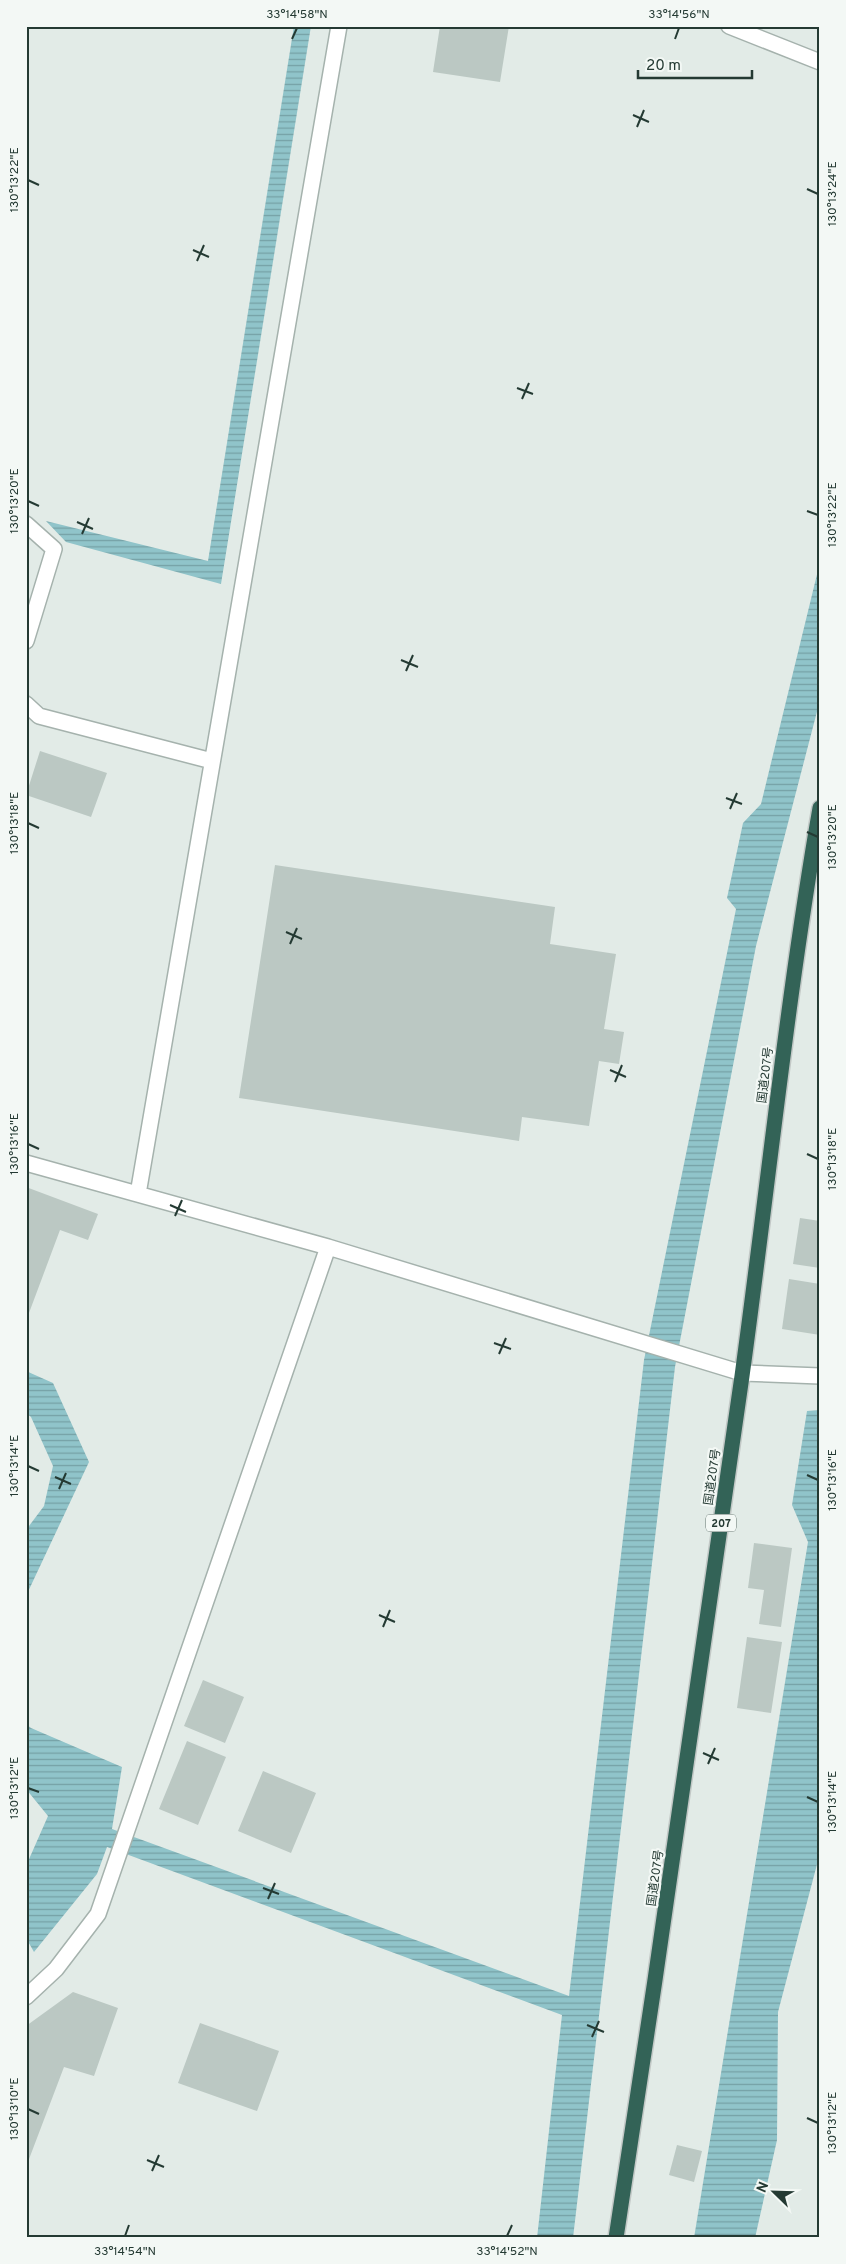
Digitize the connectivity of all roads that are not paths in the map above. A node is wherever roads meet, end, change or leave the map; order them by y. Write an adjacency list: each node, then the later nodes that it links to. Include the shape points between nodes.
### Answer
1 (339, 26): 7 (street)
2 (729, 26): 3 (street)
3 (820, 62)
4 (26, 524): 5 (street, via 54,549)
5 (26, 641)
6 (26, 704): 7 (street, via 39,716)
7 (212, 761): 10 (street)
8 (820, 808): 12 (highway, 国道207号 / 207, via 797,942)
9 (26, 1163): 10 (street)
10 (138, 1194): 11 (street)
11 (328, 1247): 12 (street); 14 (street, via 98,1914 56,1969)
12 (742, 1373): 13 (street); 15 (highway, 国道207号 / 207)
13 (820, 1376)
14 (26, 1997)
15 (616, 2238)

